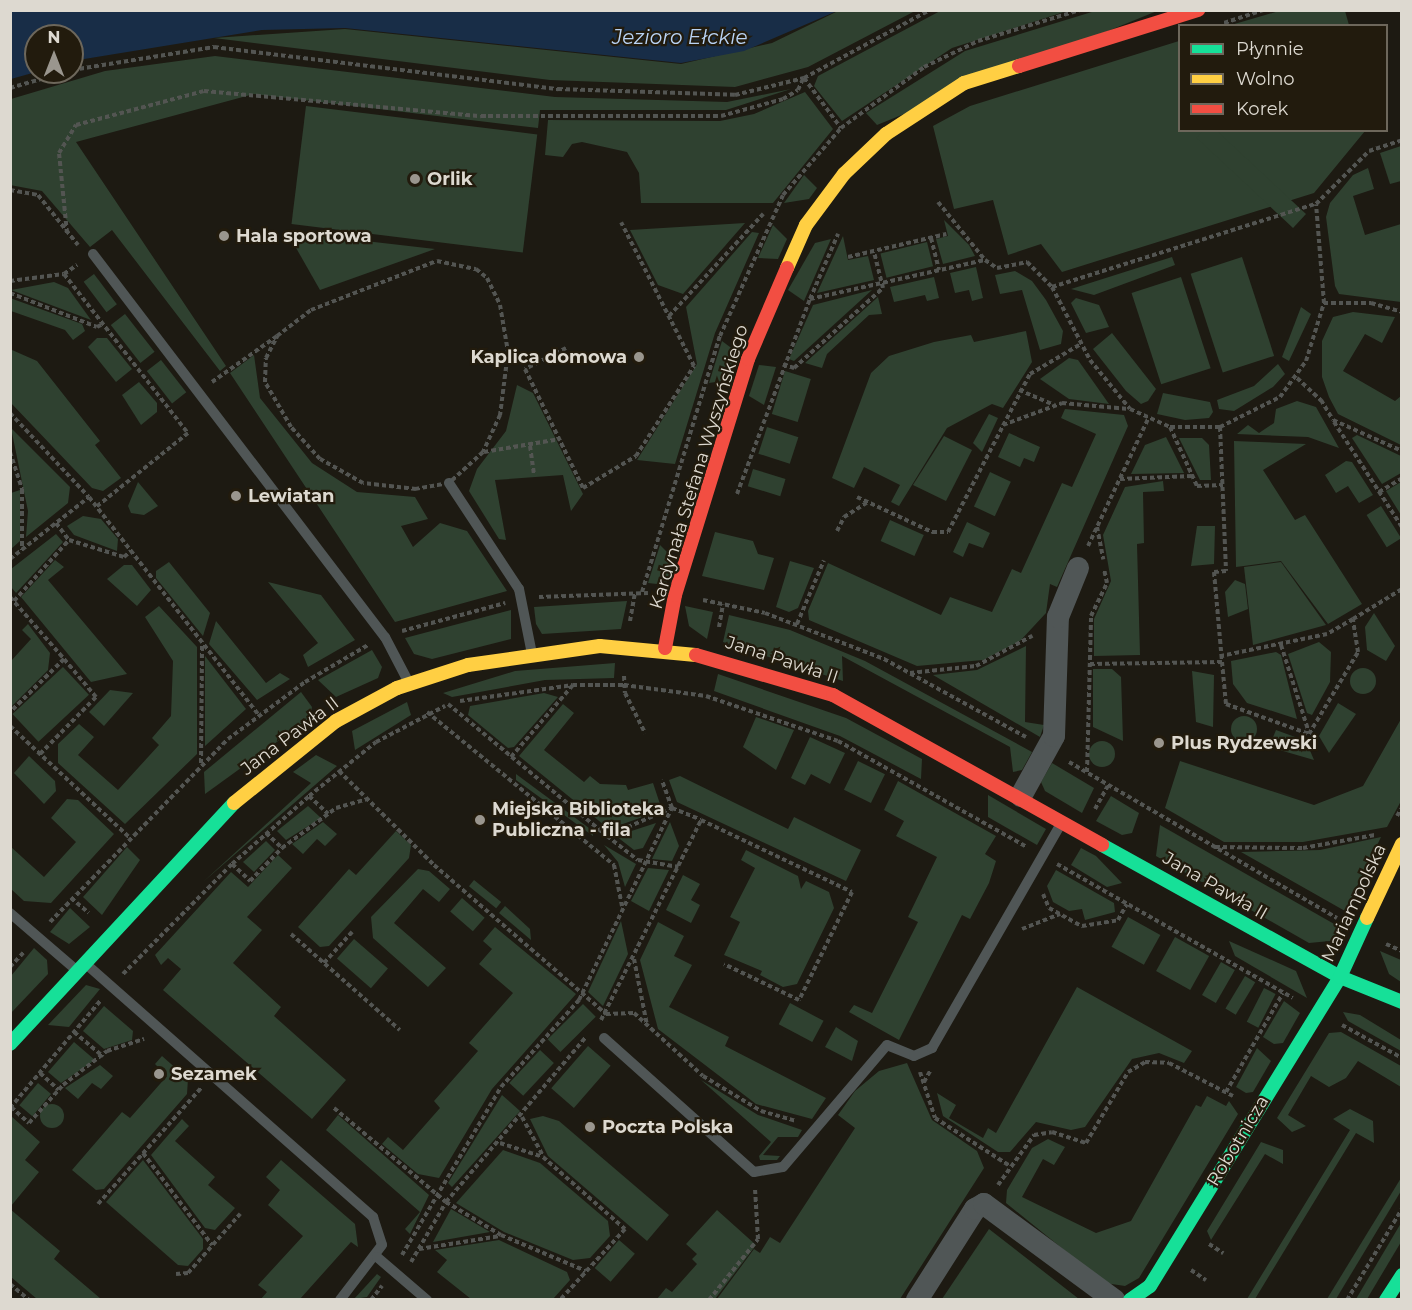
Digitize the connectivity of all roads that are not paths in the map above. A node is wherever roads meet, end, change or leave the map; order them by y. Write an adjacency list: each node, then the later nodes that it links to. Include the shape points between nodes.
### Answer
1 (1198, 10): 5 (street, Kardynała Stefana Wyszyńskiego, via 964,83 894,128 844,174 806,225 748,359 675,596)
2 (93, 254): 7 (lane, via 385,636)
3 (449, 483): 6 (lane, via 519,589)
4 (1078, 568): 8 (street, via 1059,613 1056,725)
5 (665, 648): 6 (street, Jana Pawła II); 8 (street, Jana Pawła II, via 744,663 814,687)
6 (531, 652): 7 (street, Jana Pawła II)
7 (410, 683): 12 (street, Jana Pawła II, via 336,721 268,772 180,854)
8 (1021, 796): 9 (street, Jana Pawła II)
9 (1063, 819): 13 (street, Jana Pawła II); 17 (lane, via 932,1048 914,1056 887,1045 783,1167 754,1172)
10 (1401, 844): 13 (street, Mariampolska)
11 (10, 913): 12 (lane)
12 (78, 964): 18 (street, Jana Pawła II); 19 (lane, via 112,986 373,1217 381,1229)
13 (1340, 977): 14 (street, Jana Pawła II); 25 (street, Robotnicza, via 1150,1286)
14 (1364, 989): 15 (street, Jana Pawła II); 16 (street, Jana Pawła II)
15 (1401, 1002)
16 (1401, 1017)
17 (604, 1038)
18 (10, 1044)
19 (377, 1257): 21 (lane); 22 (lane)
20 (1401, 1275): 26 (street)
21 (340, 1299)
22 (427, 1299)
23 (916, 1299): 24 (street, via 975,1209 984,1204)
24 (1114, 1299)
25 (1130, 1299)
26 (1386, 1299)

